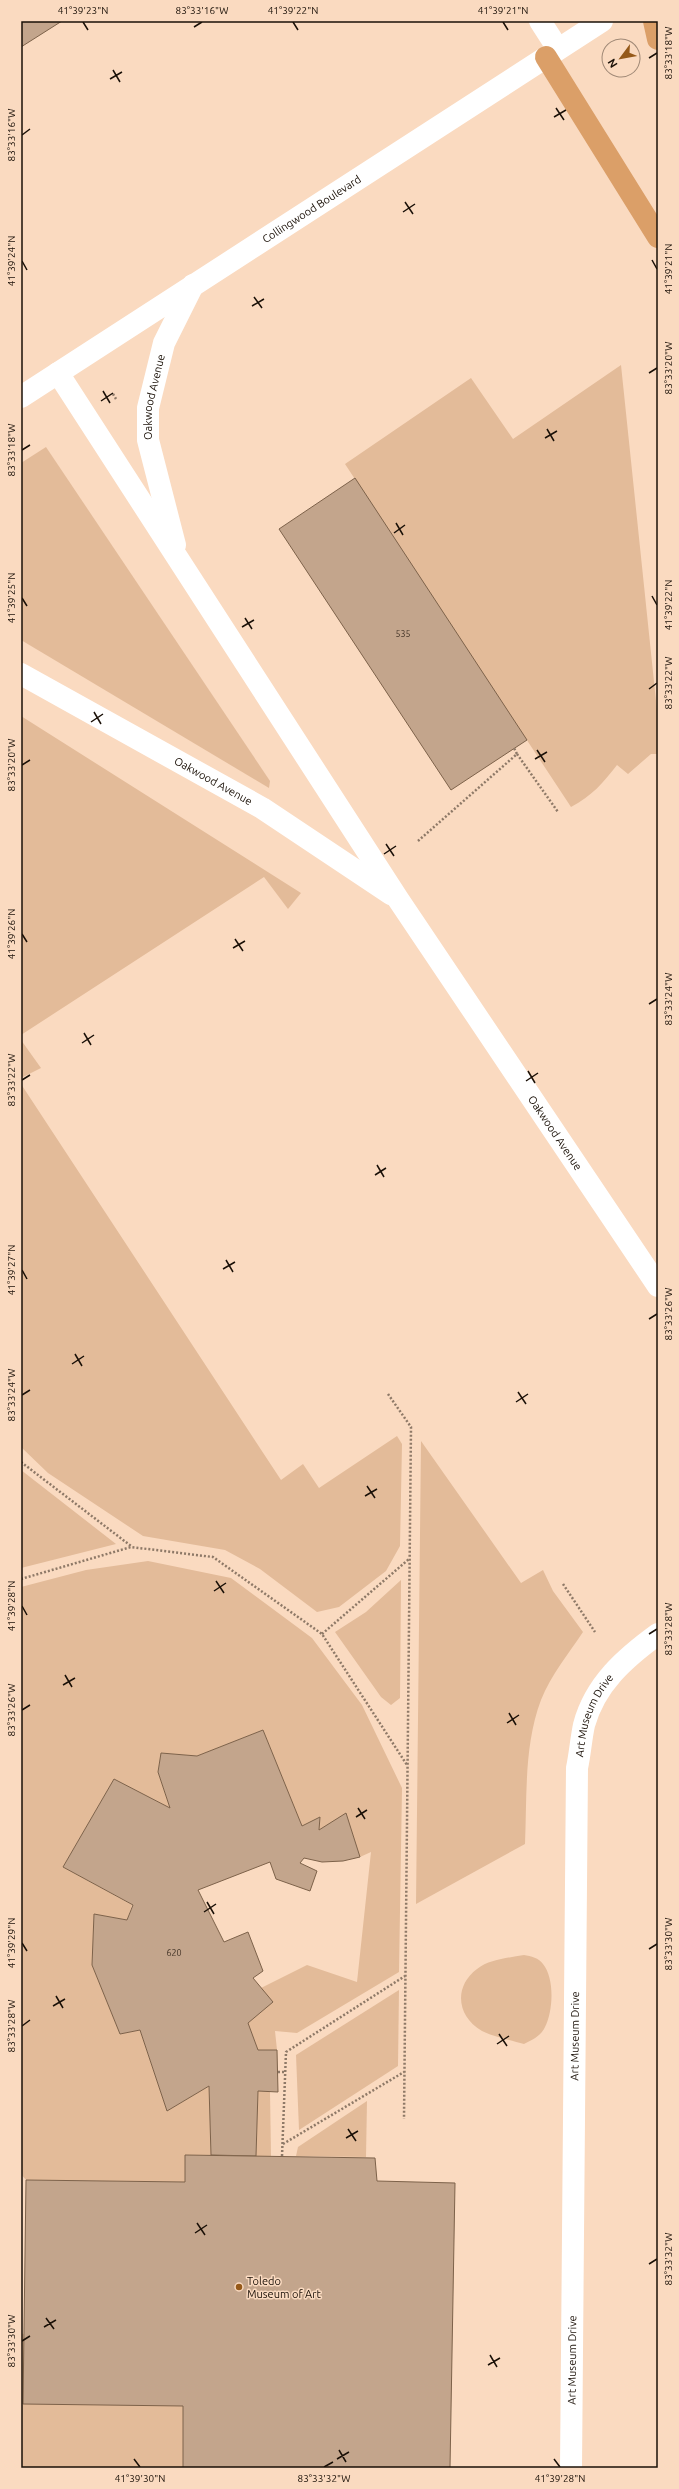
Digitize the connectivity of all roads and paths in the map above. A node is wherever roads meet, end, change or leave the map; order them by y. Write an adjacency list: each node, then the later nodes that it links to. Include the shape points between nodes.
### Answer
1 (540, 21): 5 (street)
2 (602, 21): 5 (street, Collingwood Boulevard)
3 (654, 21): 4 (highway)
4 (658, 39)
5 (552, 53): 6 (highway); 7 (street, Collingwood Boulevard)
6 (658, 237)
7 (193, 285): 8 (street, Collingwood Boulevard); 10 (street, Oakwood Avenue, via 164,343 148,408 148,440)
8 (58, 373): 9 (street, Collingwood Boulevard); 10 (street, Oakwood Avenue)
9 (21, 397)
10 (179, 560): 16 (street, Oakwood Avenue)
11 (21, 674): 16 (street, Oakwood Avenue, via 262,808)
12 (514, 748): 13 (path)
13 (517, 754): 14 (path); 15 (path)
14 (558, 812)
15 (418, 841)
16 (398, 899): 17 (street, Oakwood Avenue)
17 (658, 1286)
18 (388, 1394): 21 (path, via 411,1427)
19 (21, 1462): 20 (path)
20 (131, 1547): 22 (path); 25 (path, via 213,1557)
21 (409, 1558): 25 (path); 27 (path)
22 (21, 1579)
23 (563, 1584): 24 (path)
24 (595, 1632)
25 (322, 1634): 27 (path)
26 (658, 1634): 35 (street, Art Museum Drive, via 612,1672 598,1694 584,1725 577,1768)
27 (408, 1765): 28 (path)
28 (405, 1976): 30 (path, via 286,2052); 31 (path)
29 (278, 2072): 30 (path)
30 (286, 2072): 33 (path)
31 (404, 2072): 32 (path); 33 (path)
32 (404, 2119)
33 (282, 2144): 34 (path)
34 (282, 2156)
35 (572, 2468)

